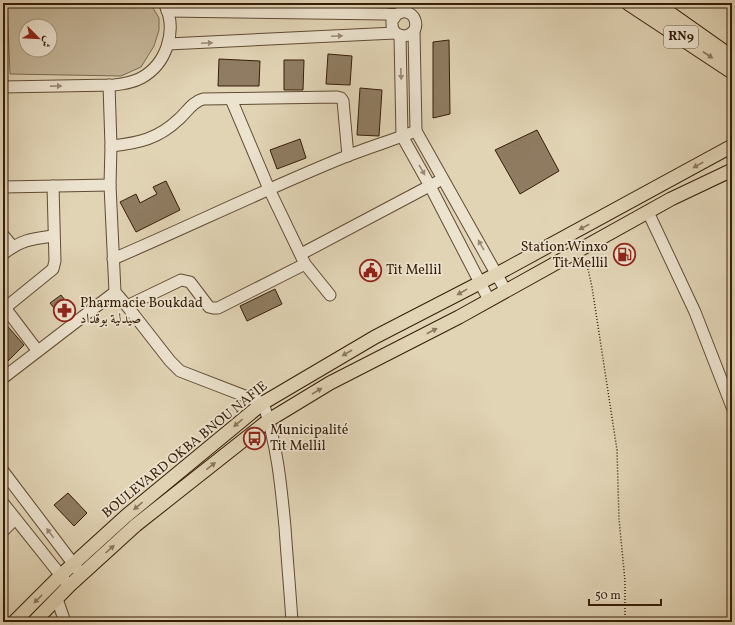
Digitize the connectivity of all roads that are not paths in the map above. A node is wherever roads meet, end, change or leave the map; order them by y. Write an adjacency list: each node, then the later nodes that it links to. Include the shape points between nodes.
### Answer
1 (410, 3): 5 (street)
2 (629, 3): 10 (highway, RN9, one-way to 10)
3 (654, 3): 9 (highway, RN9)
4 (166, 7): 5 (street); 8 (street, via 170,25)
5 (402, 11): 6 (street, via 416,22); 7 (street, via 393,18 392,24)
6 (414, 31): 7 (street, via 408,36); 14 (street)
7 (397, 34): 8 (street, one-way to 7); 15 (street, one-way to 15)
8 (168, 44): 11 (street, via 158,63 145,76 132,82)
9 (732, 58)
10 (732, 71)
11 (109, 85): 12 (street, one-way to 11); 16 (street)
12 (3, 87)
13 (231, 99): 16 (street, via 199,100 158,135 139,142); 18 (street, via 341,98); 25 (street)
14 (416, 131): 15 (street); 20 (street)
15 (402, 136): 18 (street); 23 (street, one-way to 23)
16 (111, 146): 21 (street)
17 (732, 146): 33 (main road, BOULEVARD OKBA BNOU NAFIE, one-way to 33)
18 (348, 156): 25 (street)
19 (732, 170): 26 (main road, BOULEVARD OKBA BNOU NAFIE)
20 (443, 179): 23 (street); 33 (street, one-way to 20)
21 (110, 185): 22 (street); 31 (street)
22 (53, 186): 24 (street); 28 (street)
23 (430, 186): 32 (street); 34 (street)
24 (3, 187)
25 (269, 190): 31 (street); 32 (street)
26 (648, 212): 35 (main road, BOULEVARD OKBA BNOU NAFIE); 44 (street, via 695,312)
27 (3, 235): 29 (street)
28 (53, 236): 29 (street, via 32,239); 39 (street, via 53,269)
29 (13, 247): 30 (street)
30 (3, 254)
31 (114, 259): 36 (street)
32 (303, 259): 37 (street); 40 (street, via 218,308 209,307 193,285 181,280)
33 (496, 274): 34 (main road, BOULEVARD OKBA BNOU NAFIE); 35 (street)
34 (480, 282): 38 (street); 43 (main road, BOULEVARD OKBA BNOU NAFIE, one-way to 43, via 375,337)
35 (506, 291): 38 (main road, BOULEVARD OKBA BNOU NAFIE)
36 (115, 292): 40 (street); 41 (street)
37 (330, 295)
38 (490, 300): 45 (main road, BOULEVARD OKBA BNOU NAFIE, one-way to 38, via 330,383)
39 (4, 306): 41 (street)
40 (127, 306): 43 (street, via 180,371)
41 (37, 350): 42 (street)
42 (3, 378)
43 (263, 403): 45 (street); 50 (main road, BOULEVARD OKBA BNOU NAFIE, one-way to 50, via 126,516)
44 (732, 407)
45 (269, 420): 50 (main road, BOULEVARD OKBA BNOU NAFIE, one-way to 45); 56 (street, via 282,491)
46 (3, 471): 50 (street, one-way to 46)
47 (3, 503): 48 (street)
48 (15, 519): 49 (street); 51 (street)
49 (3, 531)
50 (78, 570): 51 (main road, BOULEVARD OKBA BNOU NAFIE)
51 (65, 580): 52 (main road, BOULEVARD OKBA BNOU NAFIE); 53 (main road, BOULEVARD OKBA BNOU NAFIE, one-way to 53)
52 (57, 599): 54 (main road, BOULEVARD OKBA BNOU NAFIE); 55 (street)
53 (14, 622)
54 (34, 622)
55 (65, 622)
56 (292, 622)

